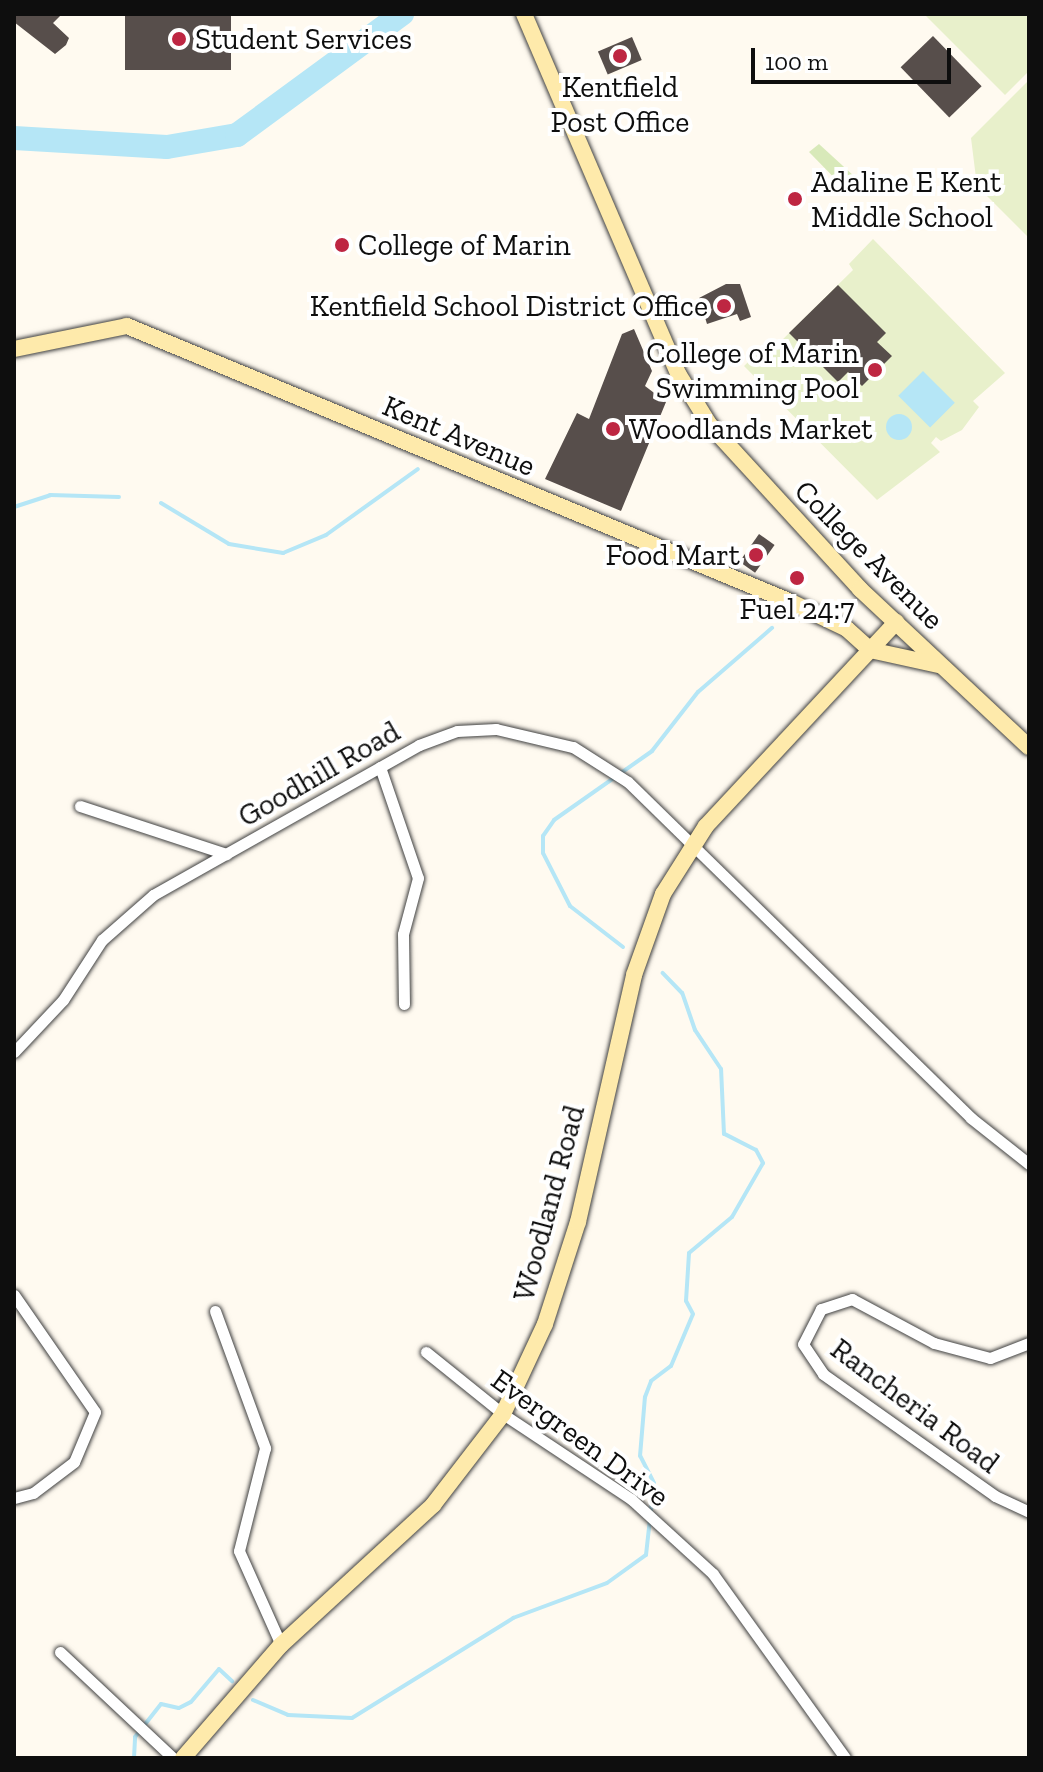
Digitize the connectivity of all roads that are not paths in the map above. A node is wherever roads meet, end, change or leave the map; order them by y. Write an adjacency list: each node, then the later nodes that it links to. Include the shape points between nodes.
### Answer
1 (524, 14): 3 (street, College Avenue, via 687,390 739,463)
2 (14, 349): 4 (street, Kent Avenue, via 127,326 791,602 847,629)
3 (896, 622): 4 (street, Woodland Road); 5 (street, College Avenue)
4 (870, 650): 5 (street); 9 (street, Woodland Road)
5 (941, 665): 6 (street, College Avenue)
6 (1029, 747)
7 (380, 767): 9 (street, Goodhill Road, via 438,736 496,729 564,744 616,772); 10 (street, Goodhill Road); 11 (street, via 418,878 403,934)
8 (80, 806): 10 (street)
9 (694, 842): 13 (street, via 971,1118); 18 (street, Woodland Road, via 641,948 578,1222 545,1324)
10 (226, 854): 12 (street, Goodhill Road, via 132,910)
11 (404, 1004)
12 (14, 1052)
13 (1029, 1164)
14 (14, 1295): 19 (street, via 95,1412 74,1462 33,1493)
15 (215, 1311): 21 (street, via 265,1448 239,1551)
16 (1029, 1343): 20 (street, Rancheria Road, via 990,1358 934,1343 852,1299 821,1309 803,1344 823,1374 995,1496)
17 (426, 1352): 18 (street, Evergreen Drive)
18 (503, 1414): 21 (street, Woodland Road, via 433,1505); 25 (street, Evergreen Drive, via 640,1506 742,1608)
19 (14, 1498)
20 (1029, 1512)
21 (281, 1645): 24 (street, Woodland Road)
22 (60, 1652): 23 (street)
23 (173, 1758)
24 (183, 1758)
25 (845, 1758)

